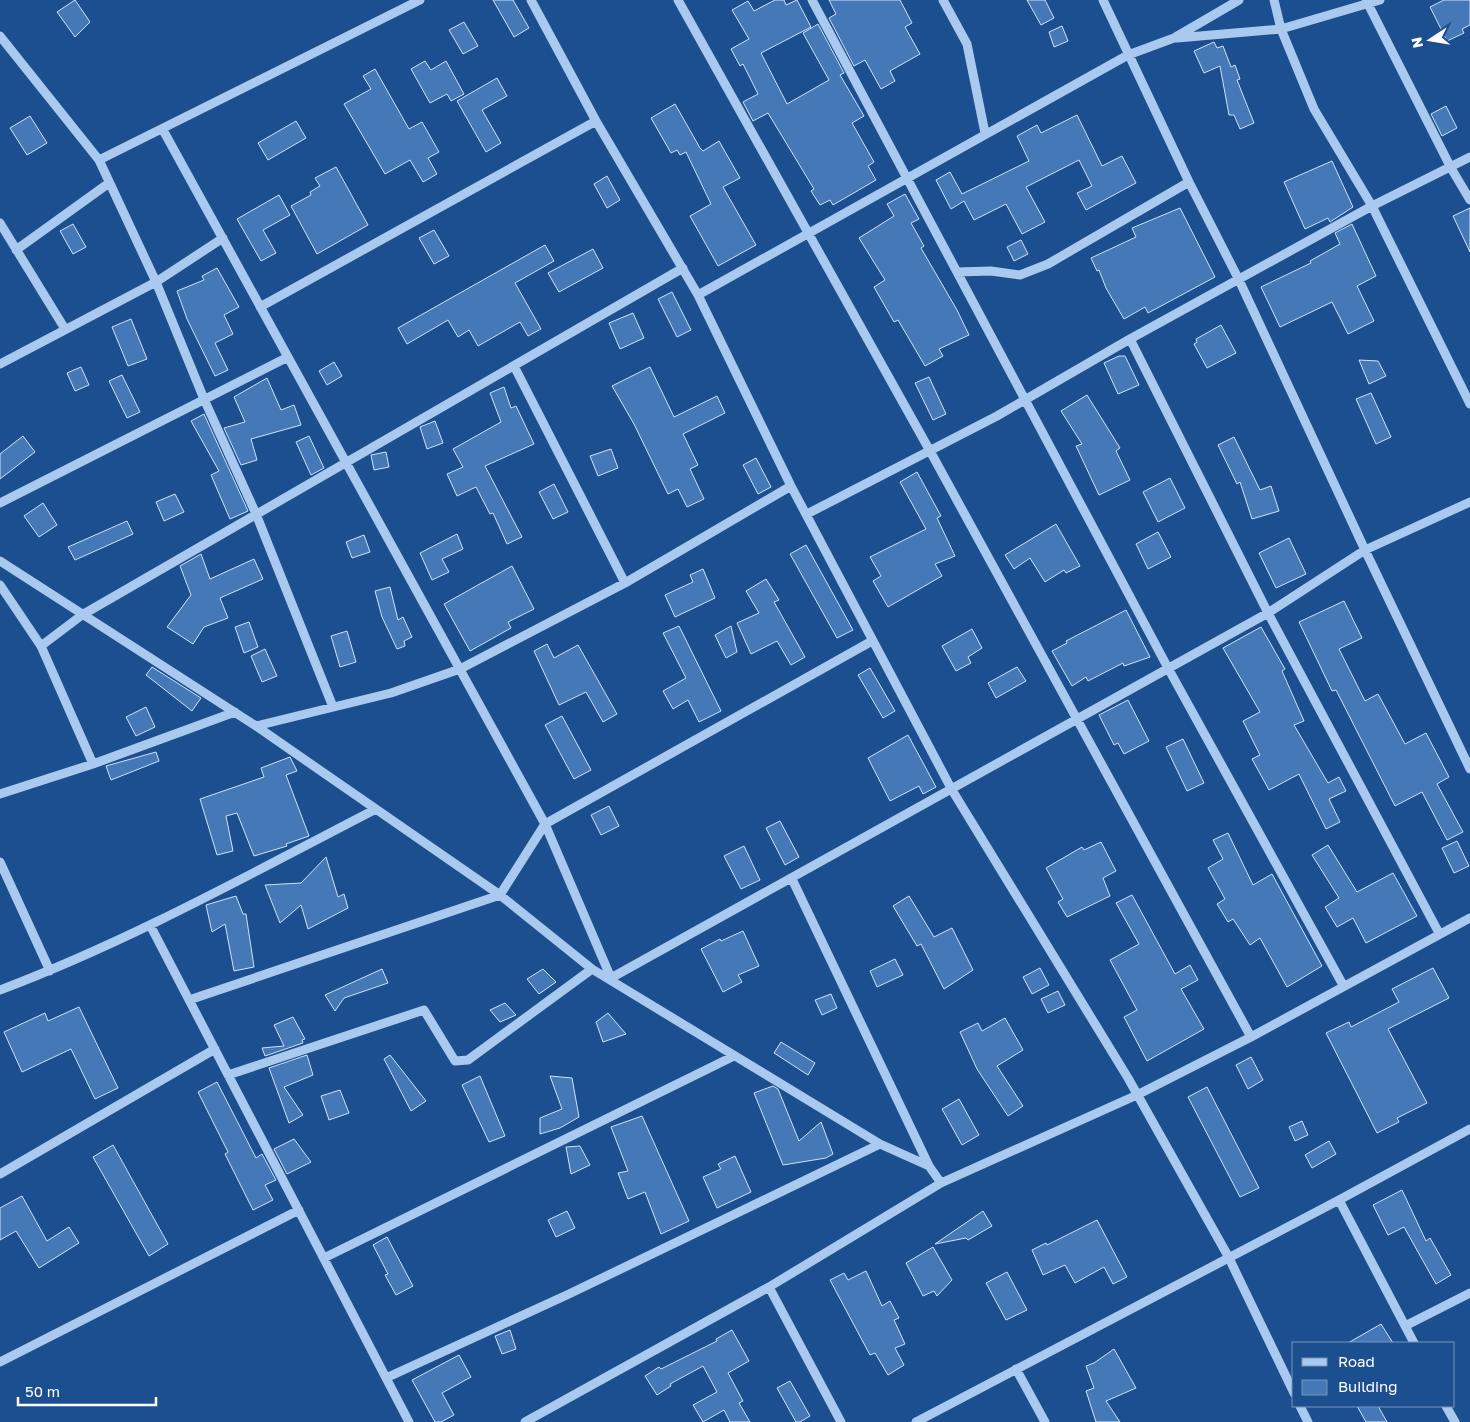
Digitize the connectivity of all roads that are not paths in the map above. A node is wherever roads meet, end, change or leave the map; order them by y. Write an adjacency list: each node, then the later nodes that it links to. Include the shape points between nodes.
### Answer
1 (420, 0): 16 (street)
2 (531, 0): 15 (street)
3 (678, 0): 27 (street)
4 (812, 0): 21 (street)
5 (943, 0): 17 (street, via 967,44)
6 (1103, 0): 14 (street)
7 (1239, 0): 13 (street)
8 (1274, 0): 11 (street)
9 (1380, 0): 10 (street)
10 (1367, 2): 11 (street); 20 (street)
11 (1280, 29): 13 (street); 25 (street, via 1314,109)
12 (0, 36): 19 (street)
13 (1174, 38): 14 (street)
14 (1128, 55): 17 (street); 22 (street)
15 (596, 121): 30 (street); 35 (street)
16 (163, 130): 19 (street); 28 (street)
17 (985, 134): 21 (street)
18 (1470, 157): 20 (street)
19 (99, 160): 23 (street)
20 (1451, 168): 24 (street); 25 (street)
21 (906, 176): 27 (street); 31 (street)
22 (1189, 182): 31 (street, via 1048,264 1020,275 990,271); 32 (street)
23 (109, 183): 29 (street); 33 (street)
24 (1470, 200)
25 (1372, 206): 32 (street); 43 (street)
26 (0, 223): 29 (street)
27 (808, 233): 34 (street); 44 (street)
28 (223, 238): 33 (street); 35 (street)
29 (16, 250): 36 (street)
30 (682, 268): 34 (street); 40 (street)
31 (957, 272): 42 (street)
32 (1240, 280): 37 (street); 51 (street)
33 (156, 282): 36 (street); 41 (street)
34 (698, 295): 46 (street)
35 (260, 307): 38 (street)
36 (65, 329): 39 (street)
37 (1130, 339): 42 (street); 55 (street)
38 (288, 357): 41 (street); 45 (street)
39 (0, 364)
40 (514, 366): 45 (street); 53 (street)
41 (204, 399): 48 (street); 49 (street)
42 (1024, 400): 44 (street); 59 (street)
43 (1470, 404)
44 (930, 451): 50 (street); 63 (street)
45 (346, 462): 49 (street); 60 (street)
46 (791, 486): 50 (street); 53 (street)
47 (1470, 502): 51 (street)
48 (0, 503)
49 (256, 514): 56 (street); 61 (street)
50 (807, 514): 57 (street)
51 (1365, 550): 55 (street); 66 (street)
52 (0, 560): 56 (street)
53 (625, 583): 60 (street)
54 (0, 585): 58 (street)
55 (1268, 613): 59 (street); 76 (street)
56 (82, 615): 58 (street); 62 (street)
57 (872, 641): 67 (street); 70 (street)
58 (41, 646): 65 (street)
59 (1168, 668): 63 (street); 80 (street)
60 (460, 669): 61 (street, via 391,693); 70 (street)
61 (333, 707): 64 (street)
62 (235, 712): 64 (street); 65 (street)
63 (1077, 720): 67 (street); 83 (street)
64 (256, 726): 69 (street)
65 (93, 764): 68 (street)
66 (1470, 769)
67 (952, 790): 72 (street); 87 (street)
68 (0, 794)
69 (376, 809): 73 (street); 75 (street)
70 (545, 824): 73 (street); 79 (street)
71 (0, 862): 78 (street)
72 (792, 878): 79 (street); 90 (street)
73 (500, 895): 77 (street); 82 (street)
74 (1470, 918): 76 (street)
75 (150, 925): 78 (street); 82 (street)
76 (1439, 933): 80 (street)
77 (592, 969): 79 (street); 86 (street, via 468,1060 454,1061 424,1010)
78 (50, 971): 81 (street)
79 (611, 978): 85 (street)
80 (1343, 985): 83 (street)
81 (0, 990)
82 (189, 1000): 84 (street)
83 (1251, 1037): 87 (street)
84 (215, 1049): 86 (street); 91 (street)
85 (734, 1056): 89 (street); 96 (street)
86 (228, 1075): 94 (street)
87 (1137, 1095): 92 (street); 95 (street)
88 (1470, 1128): 93 (street)
89 (880, 1144): 90 (street); 103 (street, via 570,1294)
90 (929, 1166): 92 (street)
91 (0, 1174)
92 (941, 1183): 97 (street)
93 (1339, 1200): 95 (street); 99 (street)
94 (299, 1210): 96 (street); 101 (street)
95 (1228, 1256): 102 (street); 104 (street)
96 (324, 1258): 103 (street)
97 (769, 1287): 108 (street); 109 (street)
98 (1470, 1293): 99 (street)
99 (1404, 1326): 100 (street)
100 (1413, 1342)
101 (0, 1362)
102 (1016, 1369): 110 (street); 111 (street)
103 (386, 1378): 107 (street)
104 (1292, 1389)
105 (1300, 1407): 112 (street)
106 (1447, 1407): 113 (street)
107 (409, 1422)
108 (525, 1422)
109 (841, 1422)
110 (916, 1422)
111 (1045, 1422)
112 (1308, 1422)
113 (1455, 1422)

